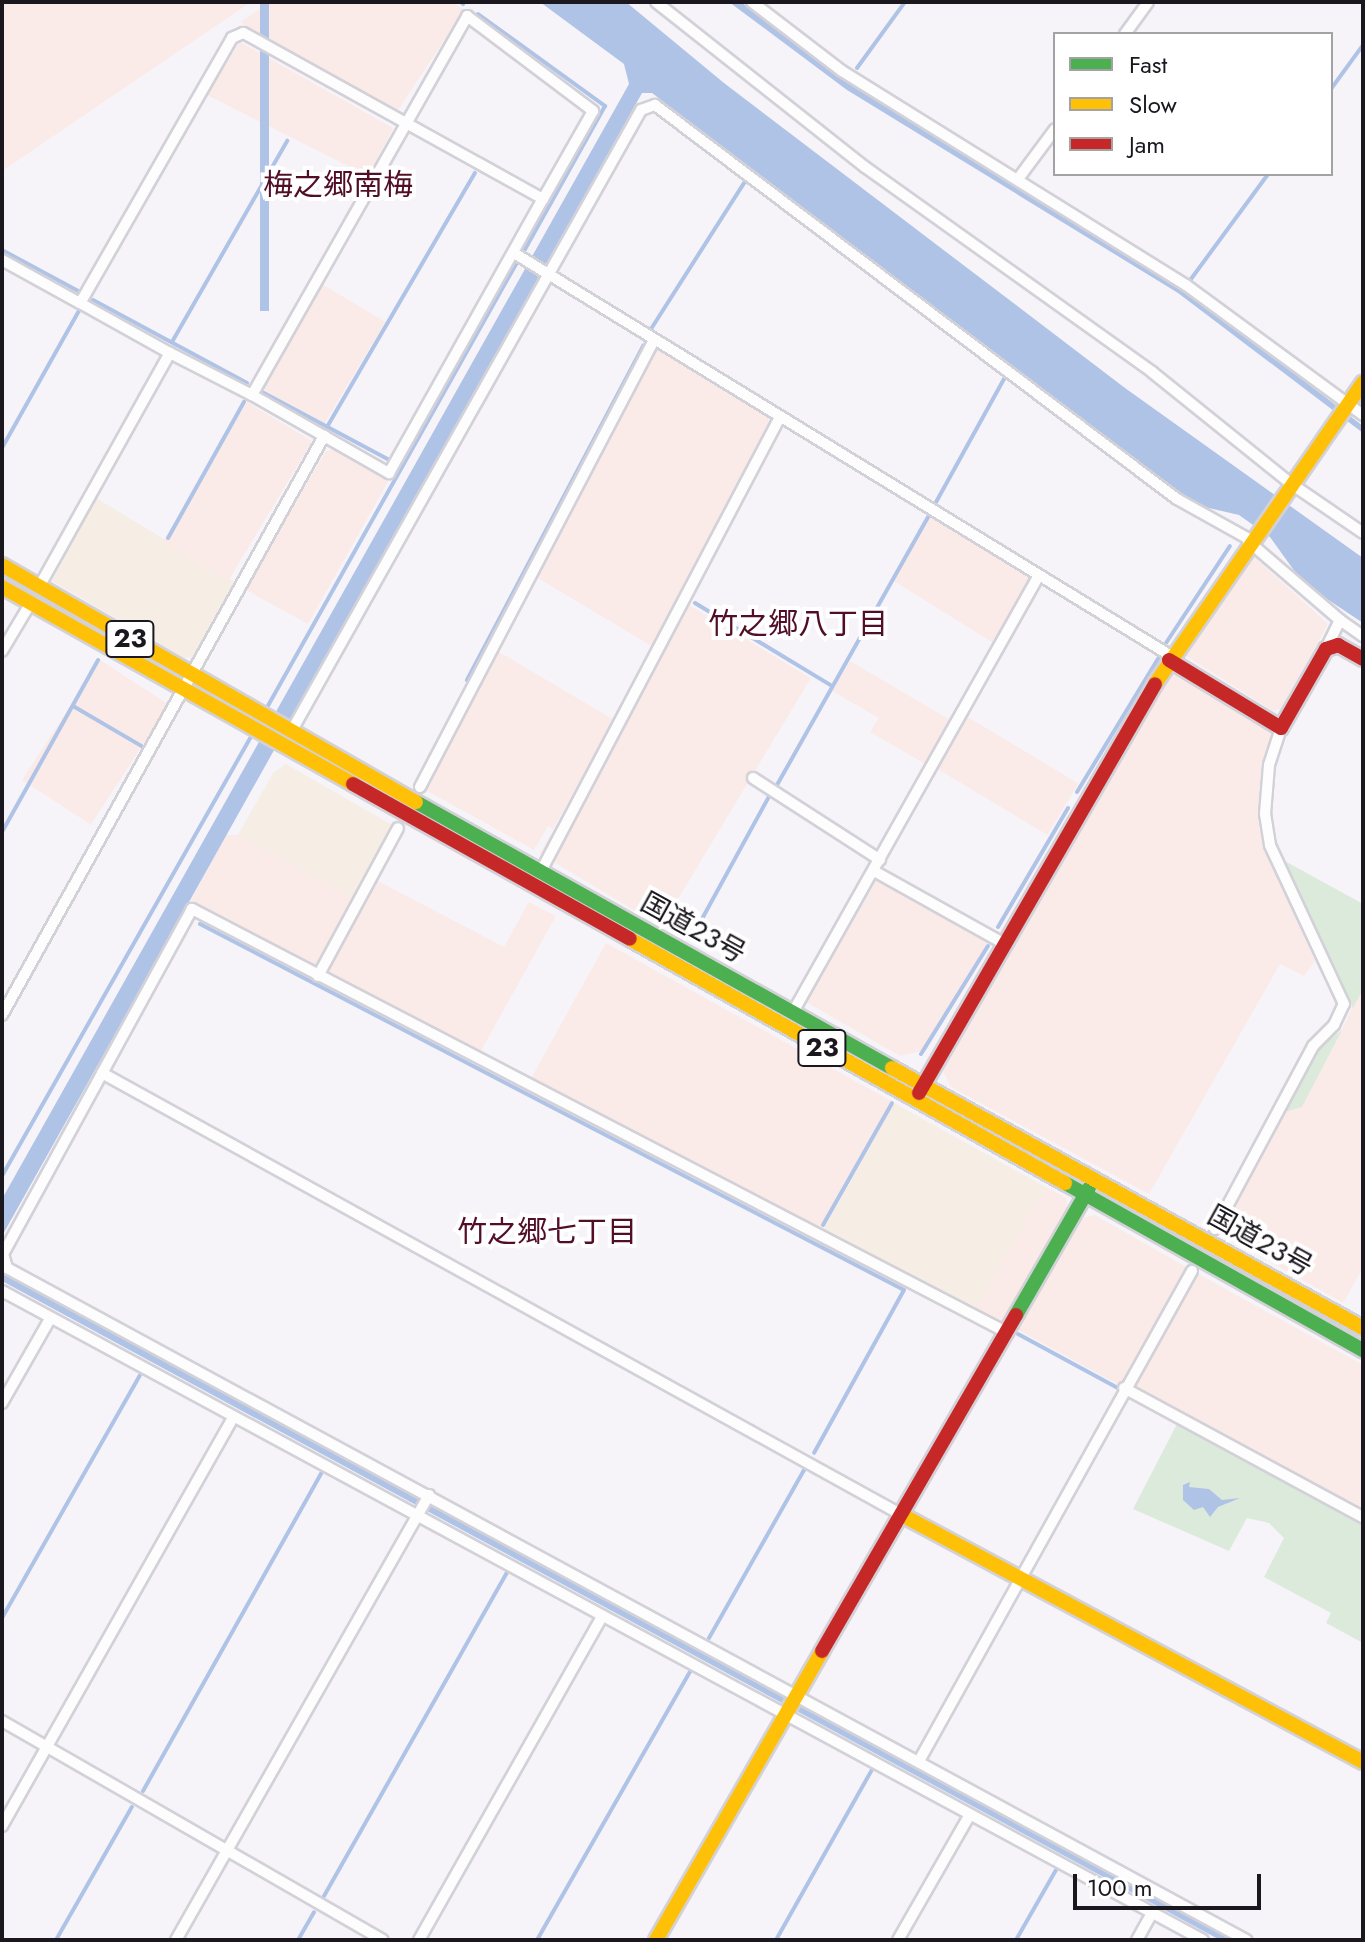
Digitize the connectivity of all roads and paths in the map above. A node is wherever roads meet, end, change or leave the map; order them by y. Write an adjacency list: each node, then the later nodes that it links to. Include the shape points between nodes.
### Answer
1 (752, 2): 7 (street, via 842,71)
2 (1148, 2): 4 (street)
3 (658, 3): 21 (street, via 865,167 1152,372)
4 (1126, 32)
5 (403, 124): 8 (street); 8 (street, via 467,16 593,111); 12 (street, via 243,33 232,38); 16 (street)
6 (1053, 132): 7 (street)
7 (1018, 179): 17 (street, via 1186,285)
8 (543, 199): 9 (street)
9 (514, 253): 11 (street); 20 (street, via 389,473)
10 (2, 260): 12 (street)
11 (547, 274): 13 (street); 23 (street, via 641,110 655,105 1177,499); 38 (street)
12 (80, 303): 14 (street)
13 (654, 340): 19 (street); 40 (street)
14 (170, 353): 16 (street); 27 (street)
15 (1363, 383): 17 (main road)
16 (252, 395): 20 (street)
17 (1346, 406): 18 (street); 21 (main road)
18 (1363, 415)
19 (780, 417): 25 (street); 44 (street)
20 (324, 436): 35 (street)
21 (1286, 488): 22 (street); 23 (main road)
22 (1363, 533)
23 (1250, 538): 29 (street); 33 (main road)
24 (2, 565): 27 (main road, 国道23号 / 23)
25 (1039, 575): 33 (street); 42 (street)
26 (2, 587): 28 (main road, 国道23号 / 23)
27 (39, 587): 35 (main road, 国道23号 / 23)
28 (30, 604): 32 (street); 36 (main road, 国道23号 / 23)
29 (1340, 620): 30 (street); 31 (street)
30 (1363, 636)
31 (1326, 649): 34 (main road, via 1338,645); 37 (main road)
32 (2, 651)
33 (1170, 658): 37 (main road); 45 (main road)
34 (1363, 659)
35 (191, 675): 36 (street); 38 (main road, 国道23号 / 23)
36 (183, 689): 48 (street); 51 (main road, 国道23号 / 23)
37 (1281, 728): 54 (street, via 1268,781 1270,845 1344,1004 1334,1025 1313,1046)
38 (290, 731): 44 (main road, 国道23号 / 23)
39 (753, 778): 42 (street)
40 (420, 787)
41 (398, 828): 46 (street)
42 (880, 860): 43 (street)
43 (874, 871): 45 (street); 47 (street)
44 (540, 873): 47 (main road, 国道23号 / 23)
45 (1003, 943): 50 (main road)
46 (318, 976): 49 (street, via 192,909); 60 (street)
47 (793, 1012): 50 (main road, 国道23号 / 23)
48 (2, 1015)
49 (102, 1073): 55 (street, via 13,1229 3,1254); 67 (street)
50 (924, 1083): 51 (main road); 52 (main road, 国道23号 / 23)
51 (915, 1100): 53 (main road, 国道23号 / 23)
52 (1095, 1178): 53 (main road); 59 (main road, 国道23号 / 23)
53 (1085, 1197): 60 (main road); 61 (main road, 国道23号 / 23)
54 (1215, 1229)
55 (5, 1271): 65 (street)
56 (1192, 1271): 62 (street)
57 (2, 1291): 58 (street)
58 (50, 1319): 63 (street); 64 (street)
59 (1363, 1328)
60 (1008, 1333): 67 (main road)
61 (1363, 1350)
62 (1124, 1388): 68 (street); 69 (street)
63 (2, 1403)
64 (233, 1417): 66 (street); 74 (street)
65 (429, 1495): 66 (street); 71 (street)
66 (417, 1515): 70 (street); 79 (street)
67 (902, 1515): 69 (main road); 71 (main road)
68 (1363, 1517)
69 (1020, 1578): 75 (street); 76 (main road)
70 (602, 1616): 72 (street); 83 (street)
71 (796, 1693): 72 (main road); 75 (street)
72 (785, 1713): 77 (street); 84 (main road)
73 (2, 1721): 74 (street)
74 (47, 1747): 78 (street); 79 (street)
75 (919, 1761): 88 (street)
76 (1363, 1762)
77 (969, 1816): 80 (street); 85 (street)
78 (2, 1826)
79 (227, 1851): 81 (street); 82 (street)
80 (1152, 1913): 86 (street); 87 (street)
81 (176, 1940)
82 (383, 1940)
83 (419, 1940)
84 (656, 1940)
85 (898, 1940)
86 (1137, 1940)
87 (1203, 1940)
88 (1246, 1940)

